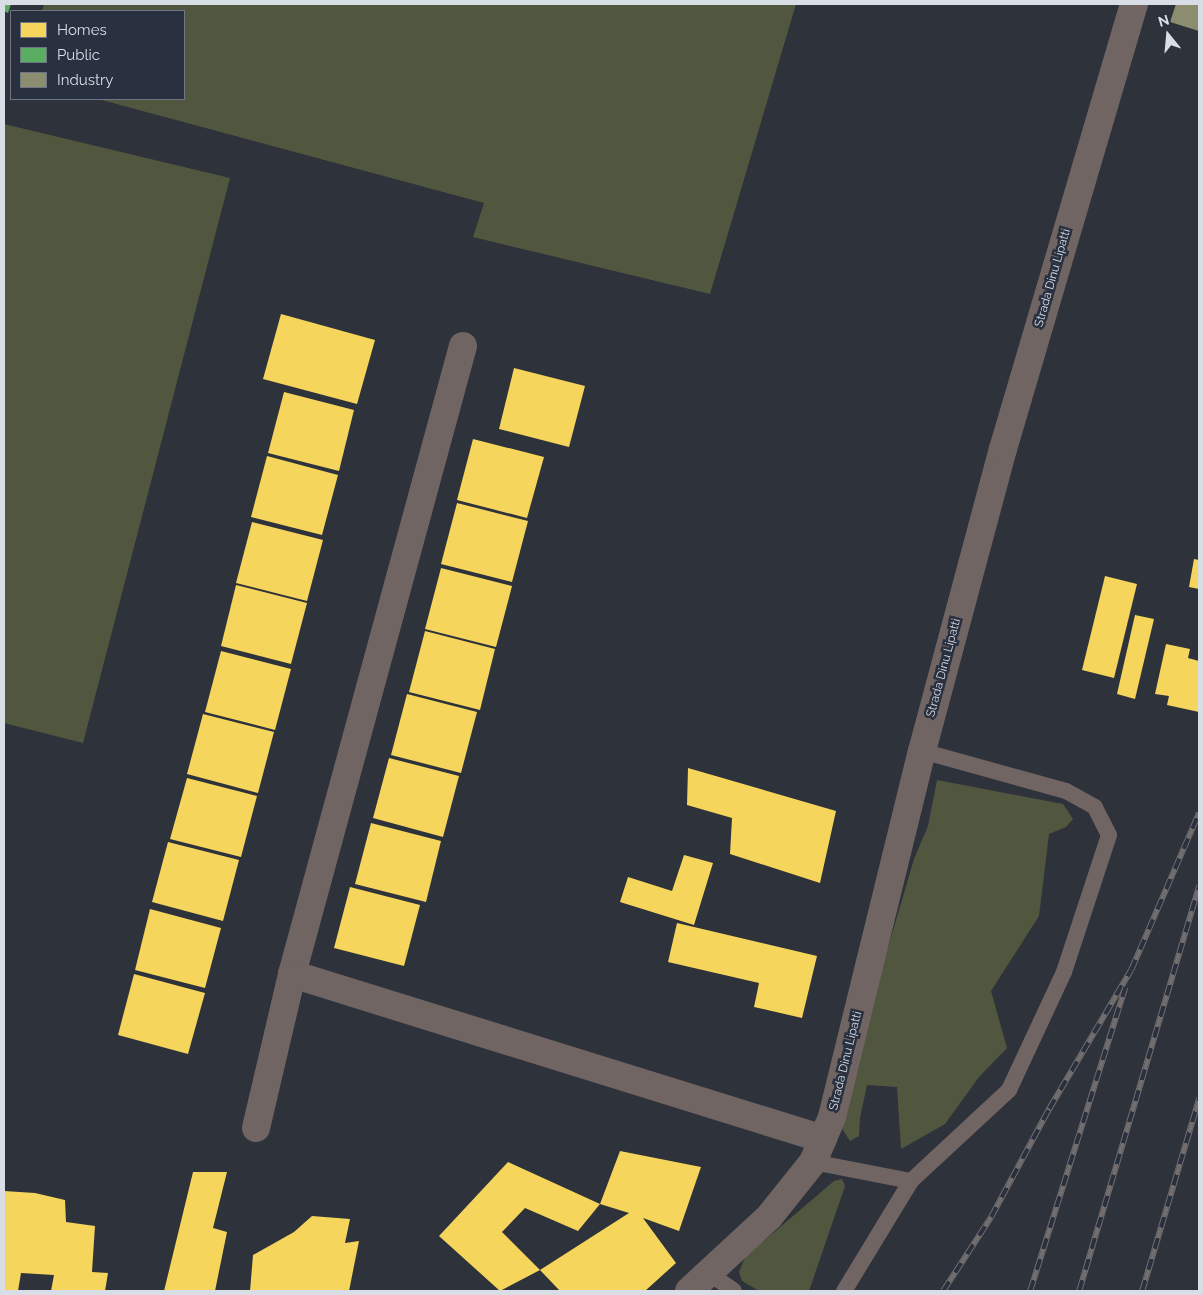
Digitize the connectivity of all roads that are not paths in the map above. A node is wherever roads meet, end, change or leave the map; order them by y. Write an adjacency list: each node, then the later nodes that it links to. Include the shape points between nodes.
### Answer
1 (1134, 4): 3 (street, Strada Dinu Lipatti, via 1003,449)
2 (463, 346): 4 (street)
3 (922, 751): 6 (street, Strada Dinu Lipatti, via 832,1117); 7 (lane, via 1066,791 1094,807 1109,835 1064,972 1008,1090)
4 (292, 974): 5 (street); 6 (street)
5 (256, 1128)
6 (818, 1150): 7 (lane); 8 (street, Strada Dinu Lipatti, via 769,1217)
7 (911, 1181): 11 (lane)
8 (710, 1274): 9 (street, Strada Dinu Lipatti); 10 (lane)
9 (689, 1291)
10 (734, 1291)
11 (844, 1291)

